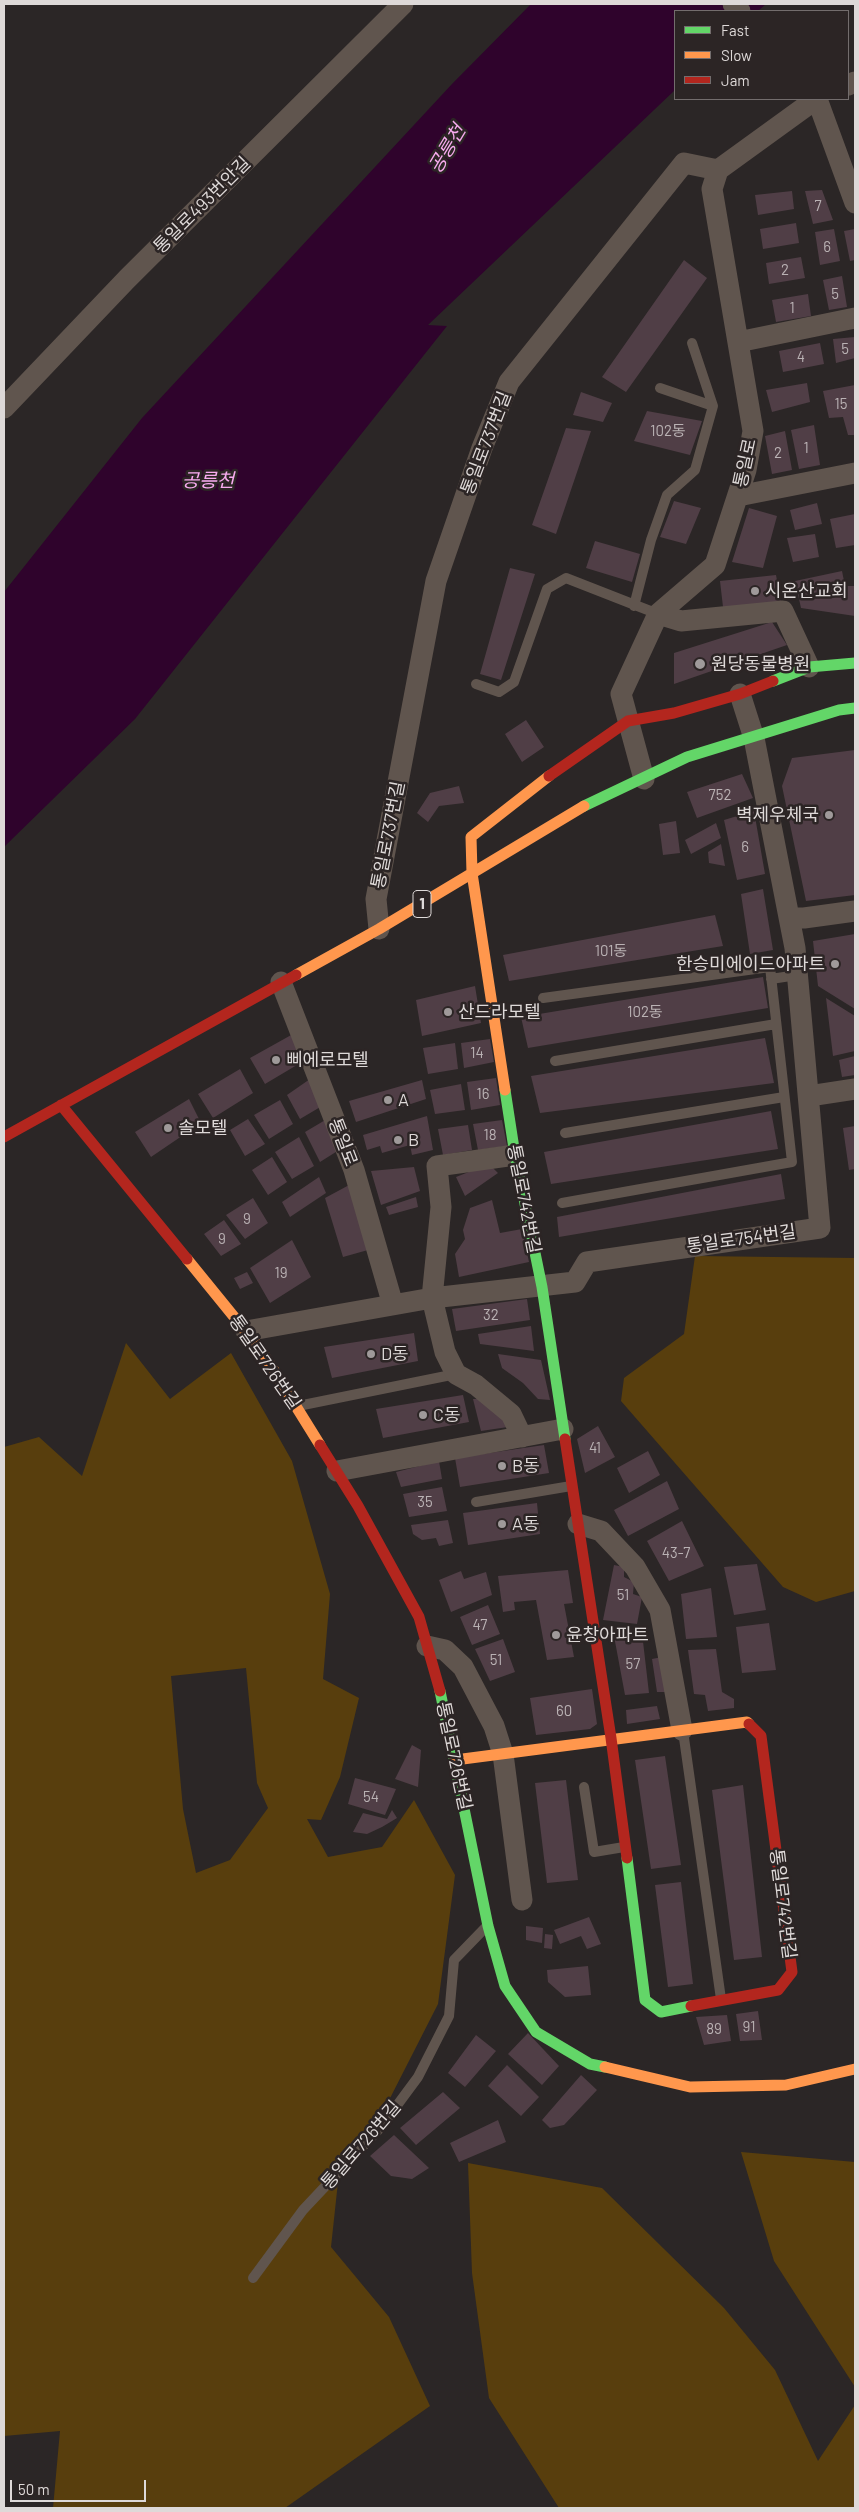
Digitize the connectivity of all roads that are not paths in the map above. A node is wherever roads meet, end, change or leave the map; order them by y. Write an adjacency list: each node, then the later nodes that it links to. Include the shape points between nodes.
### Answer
1 (403, 4): 11 (street, 통일로493번안길, via 127,279)
2 (815, 100): 4 (street)
3 (816, 100): 5 (street)
4 (718, 170): 7 (street, 통일로, via 712,189); 27 (street, 통일로737번길, via 684,163 509,382 482,448 436,581 376,899)
5 (854, 194)
6 (855, 318): 7 (street)
7 (738, 342): 13 (street, 통일로, via 753,431)
8 (692, 343): 10 (lane)
9 (660, 388): 10 (lane)
10 (713, 406): 14 (lane, via 695,470 667,495 651,540)
11 (4, 408)
12 (855, 473): 13 (street)
13 (738, 496): 15 (street, 통일로, via 714,565)
14 (634, 606): 15 (lane); 18 (lane, via 566,578 547,589 514,682 499,692)
15 (658, 614): 17 (street, via 682,621 783,611); 21 (street, 통일로, via 621,694)
16 (855, 663): 17 (street)
17 (809, 667): 19 (street)
18 (476, 684)
19 (740, 694): 21 (street, via 674,713); 22 (street, 통일로754번길)
20 (855, 708): 22 (street, 1, via 839,710)
21 (628, 721): 23 (street, 통일로); 24 (street, via 471,837)
22 (754, 738): 23 (street, 1, via 687,756); 26 (street, 통일로754번길)
23 (644, 779): 24 (street, 1, via 573,812)
24 (472, 873): 27 (street, 1); 40 (street, 통일로742번길)
25 (855, 911): 26 (street)
26 (789, 918): 28 (street, 통일로754번길)
27 (378, 929): 30 (street, 1)
28 (798, 975): 29 (lane); 35 (street, 통일로754번길)
29 (771, 978): 31 (lane, via 770,967); 32 (lane)
30 (281, 982): 37 (street, 1); 44 (street, 통일로, via 354,1170)
31 (543, 998)
32 (776, 1024): 33 (lane); 36 (lane)
33 (555, 1061)
34 (855, 1089): 35 (street)
35 (809, 1096): 42 (street, 통일로754번길, via 820,1228 587,1262 575,1282)
36 (784, 1097): 38 (lane); 41 (lane, via 792,1162)
37 (61, 1105): 39 (street, 1); 45 (street, 통일로726번길)
38 (565, 1133)
39 (4, 1137)
40 (515, 1155): 42 (street, 통일로742번길); 43 (street, via 437,1166 441,1207)
41 (562, 1203)
42 (542, 1287): 43 (street); 48 (street, 통일로742번길)
43 (432, 1298): 44 (street); 46 (street, via 445,1352)
44 (392, 1305): 45 (street)
45 (246, 1331): 47 (street, 통일로726번길)
46 (456, 1374): 47 (lane); 49 (street, via 476,1385 511,1414)
47 (296, 1406): 50 (street, 통일로726번길)
48 (563, 1429): 49 (street); 51 (street, 통일로742번길)
49 (522, 1437): 50 (street)
50 (337, 1471): 54 (street, 통일로726번길, via 419,1617)
51 (572, 1486): 52 (lane); 53 (street, 통일로742번길)
52 (476, 1502)
53 (578, 1524): 55 (street, via 600,1531 635,1567 660,1610); 56 (street, 통일로742번길)
54 (427, 1646): 57 (street, 통일로726번길, via 445,1650 463,1667 494,1726); 58 (street, 통일로726번길, via 445,1708)
55 (682, 1730): 56 (street, 통일로742번길); 63 (lane); 63 (street, 통일로742번길, via 747,1722 761,1736 792,1972 778,1990)
56 (611, 1738): 57 (street); 60 (street, 통일로742번길)
57 (502, 1754): 58 (street); 61 (street, 통일로726번길)
58 (455, 1760): 62 (street, 통일로726번길)
59 (584, 1787): 60 (lane, via 594,1852)
60 (625, 1847): 63 (street, 통일로742번길, via 645,2000 661,2012)
61 (522, 1900)
62 (488, 1926): 64 (street, 통일로726번길, via 505,1986 536,2032 590,2064 690,2087 786,2085); 65 (lane, 통일로726번길, via 454,1960 449,2016 418,2077 381,2127 303,2210)
63 (722, 2001)
64 (855, 2069)
65 (253, 2278)

